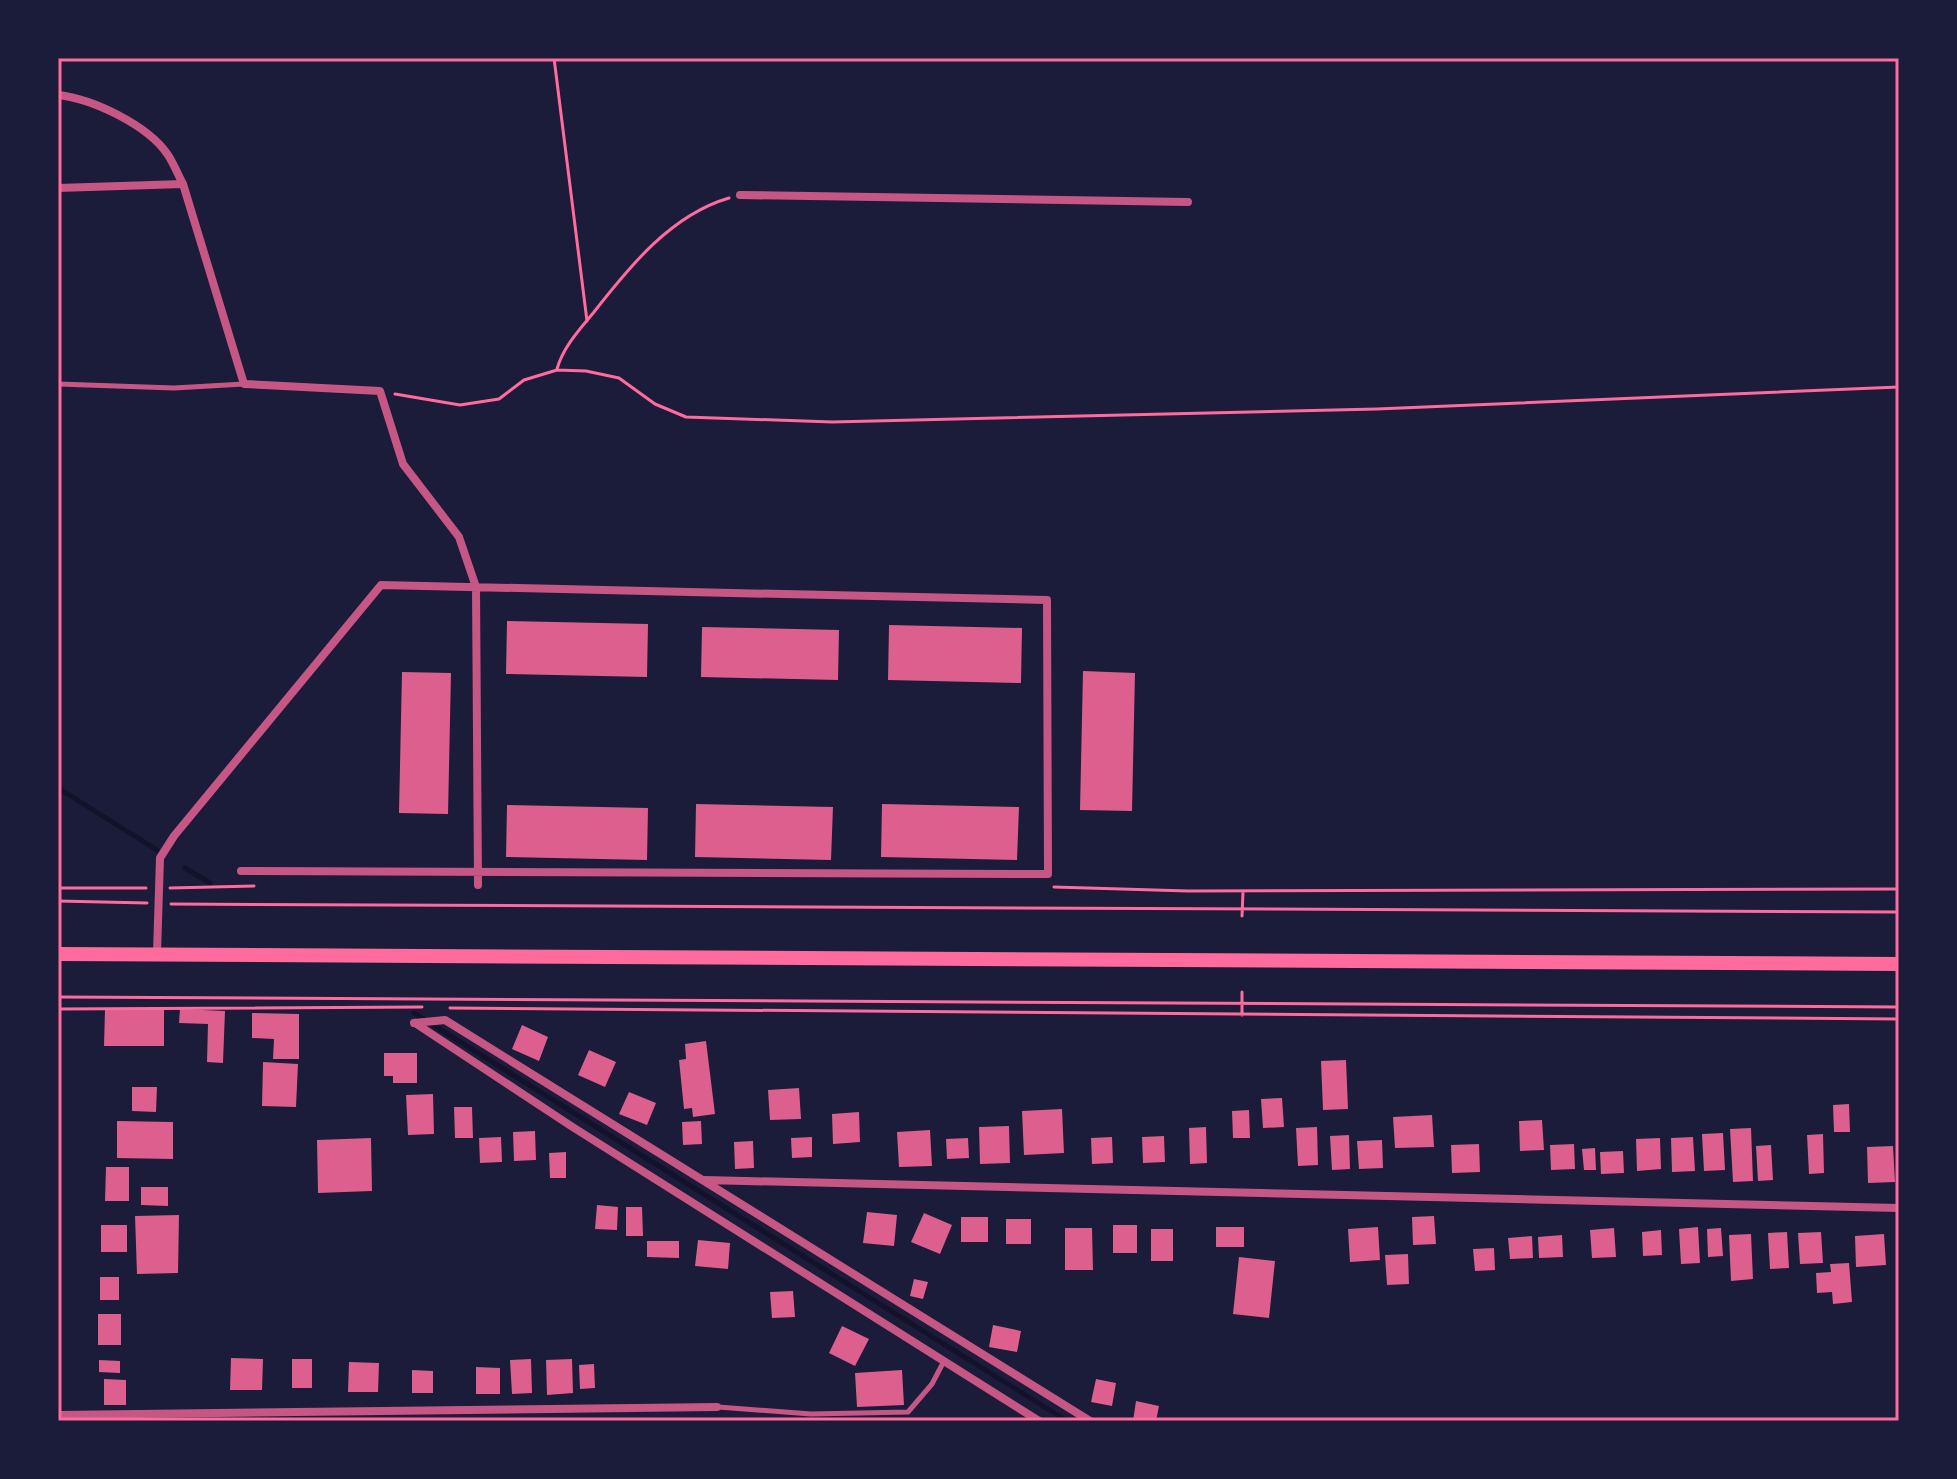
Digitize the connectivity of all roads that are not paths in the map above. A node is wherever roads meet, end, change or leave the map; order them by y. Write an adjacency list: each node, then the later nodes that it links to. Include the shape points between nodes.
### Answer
1 (58, 95): 2 (street, via 103,107 133,123 168,154)
2 (183, 184): 3 (street); 7 (street)
3 (58, 188)
4 (740, 195): 5 (street)
5 (1188, 202)
6 (58, 384): 7 (lane)
7 (244, 384): 8 (street, via 380,391 403,464 459,537)
8 (476, 587): 10 (street); 10 (street, via 1047,600 1048,858 1048,874); 12 (street, via 381,585 160,858)
9 (241, 871): 10 (street)
10 (477, 872): 11 (street)
11 (478, 885)
12 (157, 953): 13 (main road); 14 (main road)
13 (58, 954)
14 (1899, 964)
15 (705, 1180): 16 (street); 17 (street, via 445,1020 414,1023); 21 (street)
16 (1899, 1208)
17 (944, 1361): 18 (lane, via 908,1412 811,1414); 20 (street)
18 (717, 1407): 19 (street)
19 (58, 1415)
20 (1039, 1421)
21 (1090, 1421)

